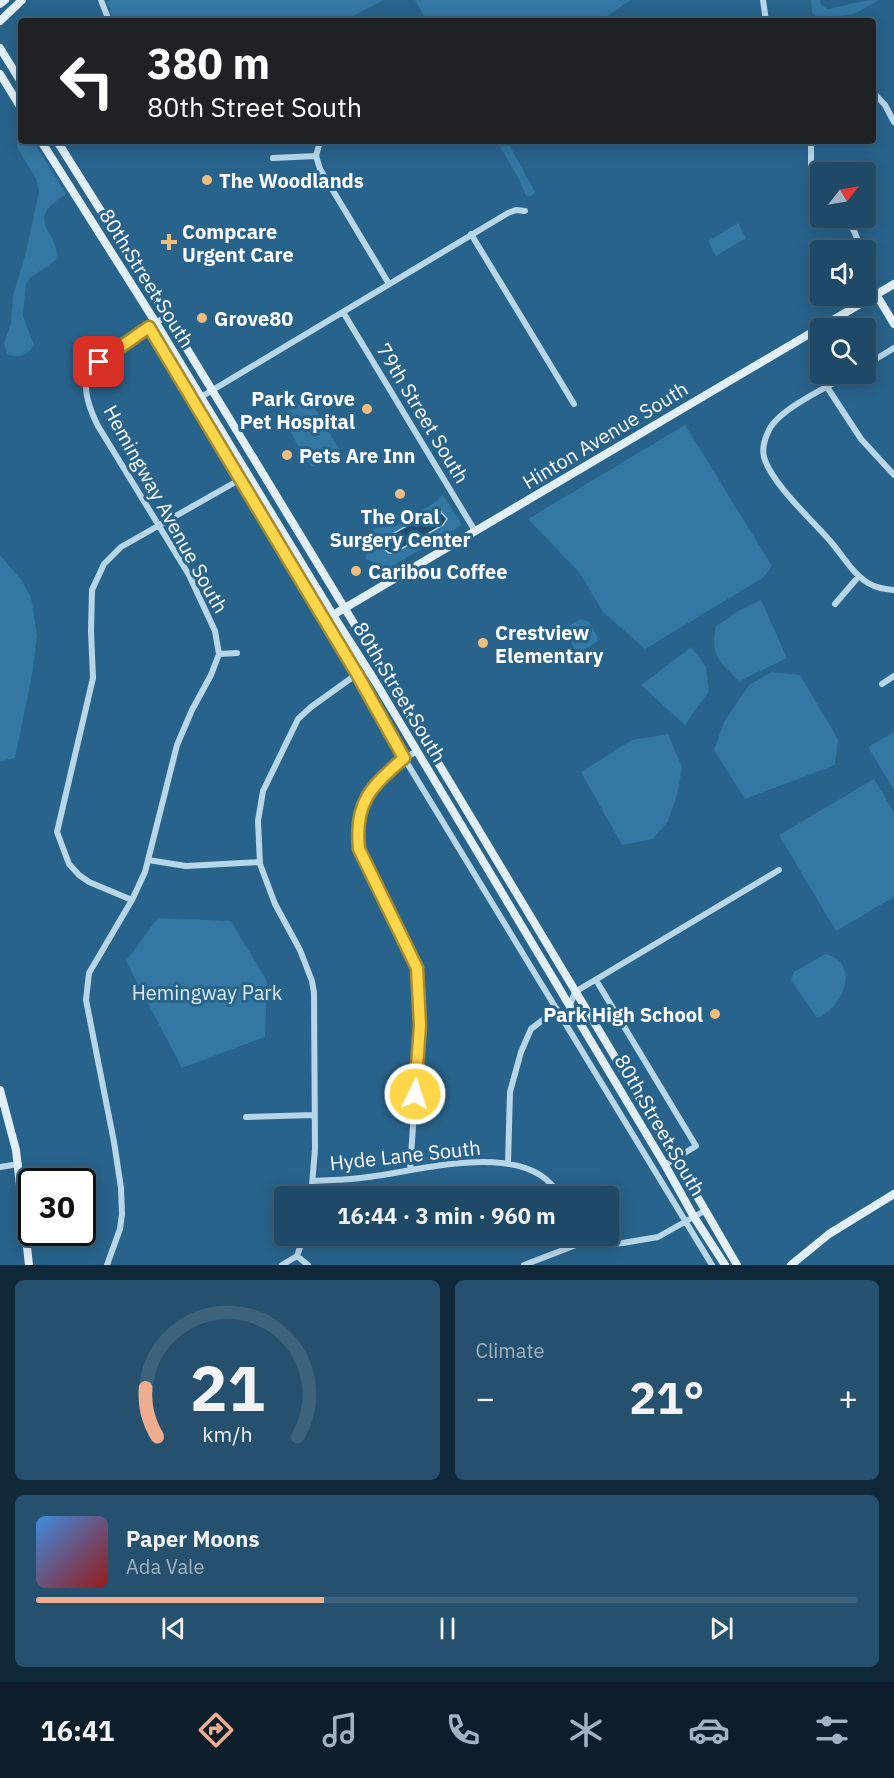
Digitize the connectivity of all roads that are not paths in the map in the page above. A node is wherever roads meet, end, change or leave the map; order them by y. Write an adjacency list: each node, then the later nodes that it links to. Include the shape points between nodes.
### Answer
1 (5, 0): 5 (main road)
2 (22, 0): 8 (main road)
3 (101, 0): 6 (street)
4 (763, 0): 7 (street)
5 (0, 4)
6 (108, 18)
7 (766, 18)
8 (0, 21)
9 (0, 48): 11 (main road)
10 (0, 74): 13 (main road)
11 (18, 77)
12 (876, 95): 14 (street)
13 (18, 103)
14 (894, 122)
15 (43, 144): 31 (main road, 80th Street South)
16 (59, 144): 29 (main road, 80th Street South)
17 (319, 144): 19 (street)
18 (811, 144): 21 (street)
19 (316, 156): 20 (street); 24 (street)
20 (273, 158)
21 (811, 162)
22 (525, 212): 23 (street, via 510,211)
23 (471, 234): 24 (street); 38 (street)
24 (389, 284): 28 (street)
25 (894, 284): 26 (main road, Hinton Avenue South)
26 (876, 294): 30 (main road)
27 (856, 306): 42 (main road, Hinton Avenue South)
28 (343, 312): 36 (street); 42 (street, 79th Street South)
29 (167, 316): 31 (street, Hemingway Avenue South); 36 (main road, 80th Street South)
30 (894, 324)
31 (152, 325): 37 (main road, 80th Street South); 40 (street, 80th Street South); 41 (street, Hemingway Avenue South, via 99,362 89,372 86,385 90,410 98,426)
32 (894, 348): 33 (street)
33 (876, 359)
34 (832, 384): 35 (street)
35 (827, 387): 39 (street, via 861,439); 43 (street, via 788,410 769,429 764,456 787,494)
36 (212, 390): 37 (street); 46 (main road, 80th Street South)
37 (201, 397): 47 (main road, 80th Street South)
38 (574, 404)
39 (894, 475)
40 (239, 480): 41 (street); 50 (street, 80th Street South)
41 (159, 525): 49 (street, Hemingway Avenue South, via 208,612); 58 (street, via 114,554 104,564 92,590 93,678 57,832 69,864 79,875)
42 (475, 531): 46 (main road, Hinton Avenue South)
43 (859, 576): 44 (street, via 878,588); 45 (street)
44 (894, 590)
45 (835, 603)
46 (344, 608): 47 (main road, Hinton Avenue South); 60 (main road, 80th Street South)
47 (333, 615): 53 (main road, 80th Street South)
48 (237, 653): 49 (street)
49 (219, 654): 55 (street, via 177,745)
50 (357, 674): 54 (street, 80th Street South); 56 (street, via 311,707 288,739 263,791 258,821)
51 (894, 676): 52 (street)
52 (882, 684)
53 (417, 751): 54 (street); 61 (main road, 80th Street South)
54 (404, 758): 62 (street, 80th Street South); 71 (street, via 362,803 357,834 359,849 417,968 420,1025)
55 (148, 860): 56 (street, via 186,866); 58 (street)
56 (260, 862): 64 (street, via 315,993)
57 (779, 870): 59 (street)
58 (132, 900): 83 (street, via 89,973 87,984 86,1000 121,1188 120,1229)
59 (596, 980): 60 (street); 66 (street, via 696,1146)
60 (575, 992): 61 (street); 66 (main road, 80th Street South)
61 (570, 1005): 69 (main road, 80th Street South)
62 (557, 1009): 67 (street, via 531,1029 521,1052 510,1092); 77 (street, 80th Street South)
63 (0, 1090): 68 (main road)
64 (315, 1115): 65 (street); 72 (street)
65 (246, 1117)
66 (676, 1159): 69 (street); 76 (main road, 80th Street South)
67 (508, 1163): 71 (street, Hyde Lane South, via 464,1163); 74 (street, Hyde Lane South, via 534,1169)
68 (19, 1164): 70 (street); 82 (main road)
69 (665, 1165): 77 (main road, 80th Street South)
70 (0, 1167)
71 (410, 1170): 72 (street, Hyde Lane South)
72 (313, 1181): 73 (street)
73 (312, 1186)
74 (552, 1186)
75 (893, 1197): 90 (main road, via 829,1234)
76 (706, 1210): 77 (street); 89 (main road, 80th Street South)
77 (690, 1219): 78 (street, via 658,1237); 87 (street, 80th Street South); 88 (main road, 80th Street South)
78 (619, 1243)
79 (300, 1246): 81 (street)
80 (573, 1246): 86 (street)
81 (297, 1256): 84 (street); 85 (street)
82 (29, 1265)
83 (107, 1265)
84 (282, 1265)
85 (308, 1265)
86 (524, 1265)
87 (712, 1265)
88 (725, 1265)
89 (737, 1265)
90 (791, 1265)

